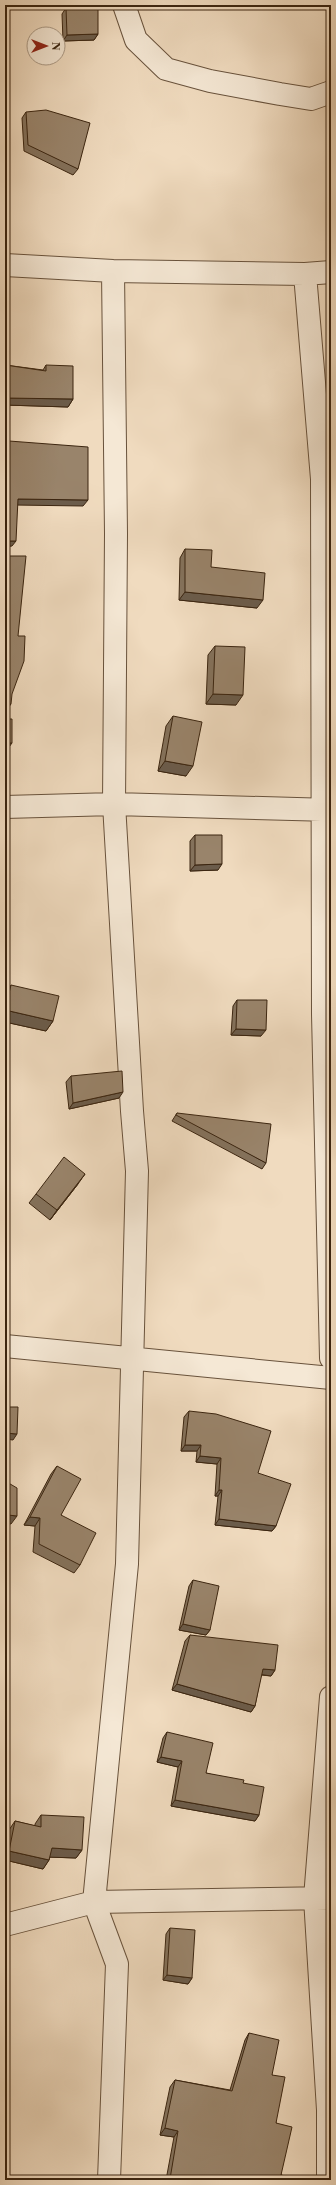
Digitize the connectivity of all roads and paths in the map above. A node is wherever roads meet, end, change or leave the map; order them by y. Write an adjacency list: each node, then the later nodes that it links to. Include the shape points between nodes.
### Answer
1 (124, 5): 2 (street, via 136,40 166,69 210,81 311,99)
2 (331, 92)
3 (5, 265): 4 (street)
4 (113, 271): 6 (street); 7 (street, via 116,534)
5 (331, 272): 6 (street)
6 (305, 274): 9 (street, via 322,479)
7 (114, 804): 8 (street); 9 (street); 12 (street, via 132,1111 138,1171)
8 (5, 808)
9 (327, 810): 11 (street, via 323,1014)
10 (5, 1346): 12 (street)
11 (331, 1358)
12 (132, 1359): 13 (street); 16 (street, via 126,1564)
13 (331, 1378)
14 (331, 1697): 15 (street)
15 (323, 1898): 16 (street); 19 (street)
16 (94, 1902): 17 (street); 18 (street, via 117,1964)
17 (5, 1925)
18 (109, 2180)
19 (328, 2180)

